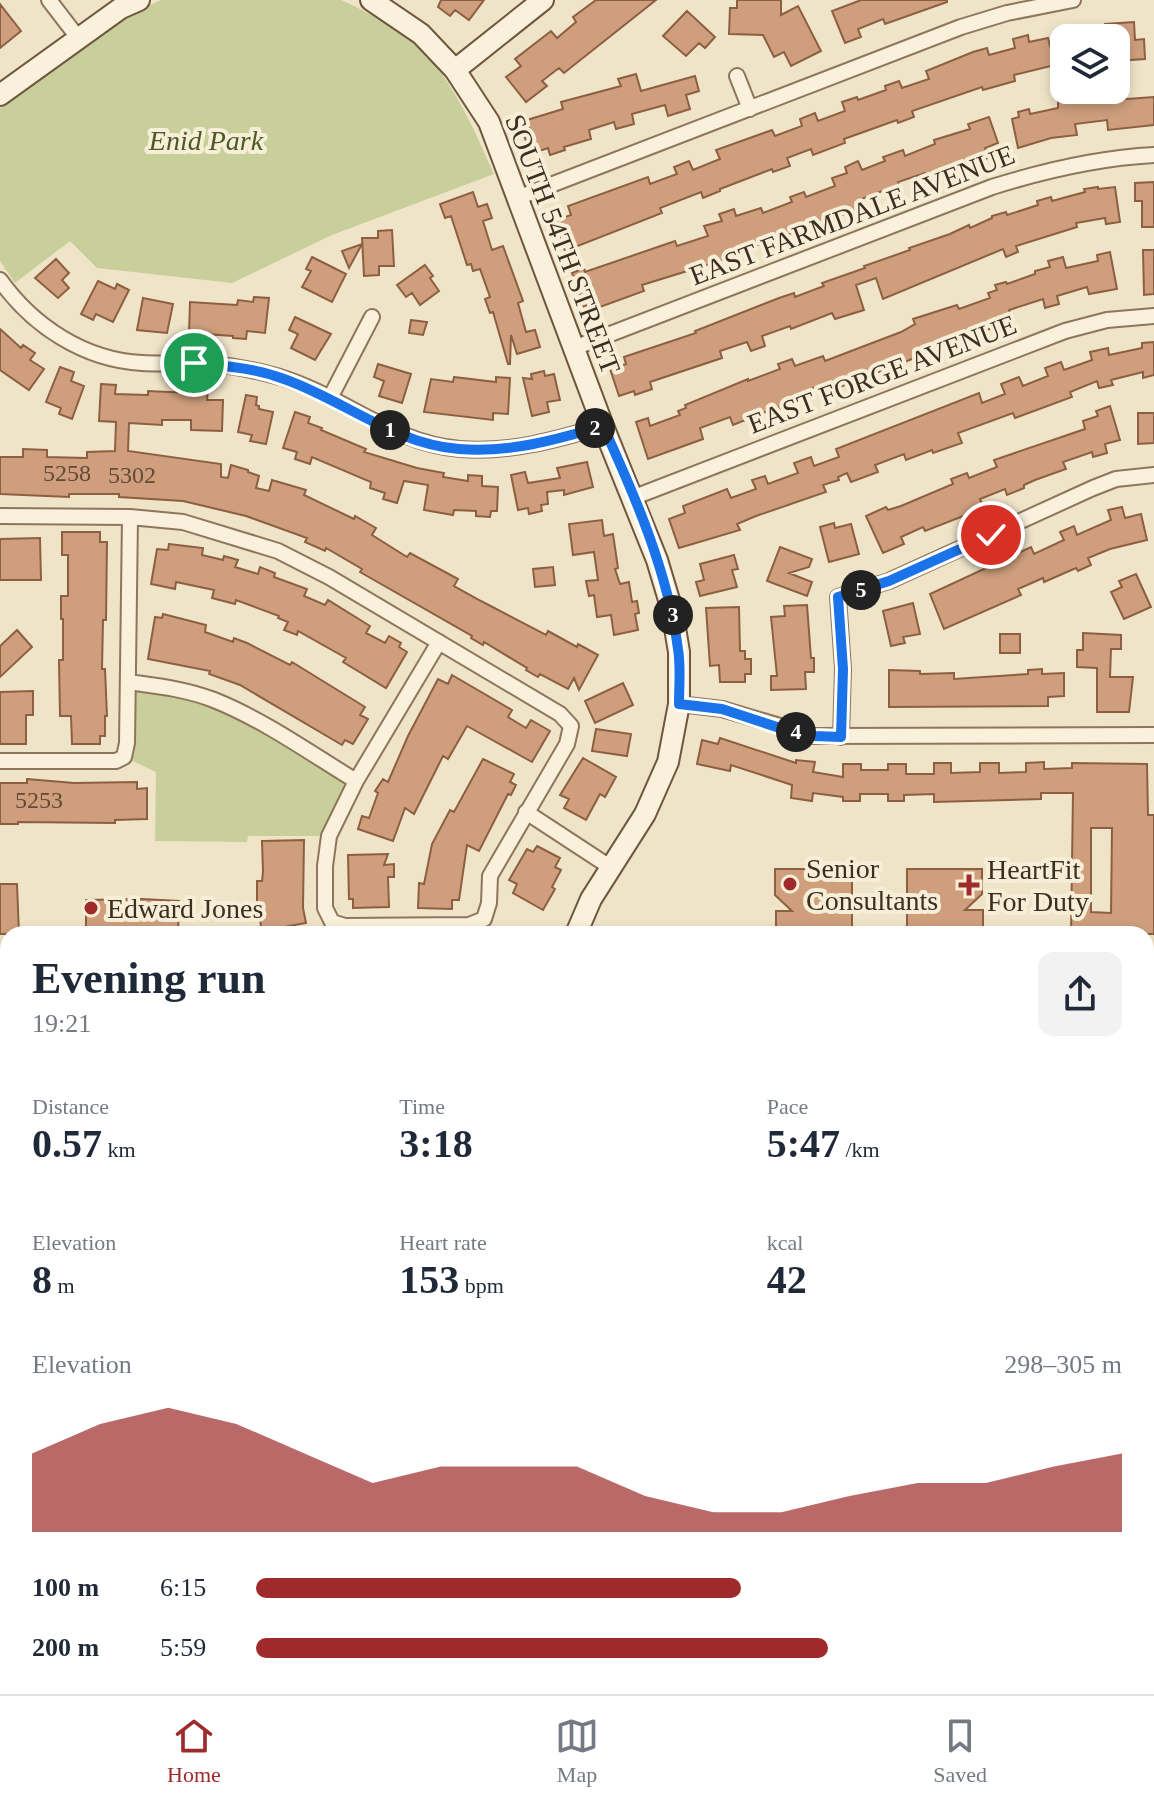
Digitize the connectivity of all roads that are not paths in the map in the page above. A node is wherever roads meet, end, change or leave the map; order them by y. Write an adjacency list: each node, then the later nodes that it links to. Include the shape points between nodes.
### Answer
1 (49, 0): 6 (street)
2 (139, 0): 6 (street)
3 (371, 0): 7 (street, SOUTH 54TH STREET, via 421,34)
4 (543, 0): 7 (street)
5 (1073, 0): 10 (street, via 961,27)
6 (79, 39): 9 (street)
7 (455, 70): 12 (street, SOUTH 54TH STREET, via 489,122)
8 (737, 76): 10 (street)
9 (0, 95)
10 (750, 109): 12 (street)
11 (1154, 155): 16 (street, EAST FARMDALE AVENUE, via 1088,161 992,187)
12 (517, 198): 16 (street, SOUTH 54TH STREET)
13 (0, 280): 17 (street, via 33,320 98,355 140,363 241,367)
14 (1154, 316): 20 (street, EAST FORGE AVENUE, via 1065,331)
15 (372, 317): 17 (street)
16 (574, 348): 18 (street, SOUTH 54TH STREET)
17 (330, 398): 18 (street, via 414,440 456,449 539,444)
18 (603, 426): 20 (street, SOUTH 54TH STREET)
19 (1154, 475): 27 (street, via 1116,479 889,581 838,597)
20 (632, 498): 25 (street, SOUTH 54TH STREET, via 672,610)
21 (0, 516): 22 (street)
22 (130, 517): 23 (street, via 183,522 278,551); 24 (street)
23 (439, 642): 29 (street); 30 (street, via 560,714 571,726 567,744)
24 (128, 682): 28 (street, via 124,757); 29 (street, via 213,700)
25 (679, 704): 27 (street, via 722,709 814,736); 31 (street, SOUTH 54TH STREET, via 668,762 645,814)
26 (1154, 735): 27 (street)
27 (841, 737)
28 (0, 761)
29 (356, 781): 30 (street, via 329,836 325,866 325,908 332,922 345,926 469,925 484,919 490,876)
30 (526, 812): 31 (street)
31 (610, 867): 32 (street, SOUTH 54TH STREET)
32 (579, 926)

